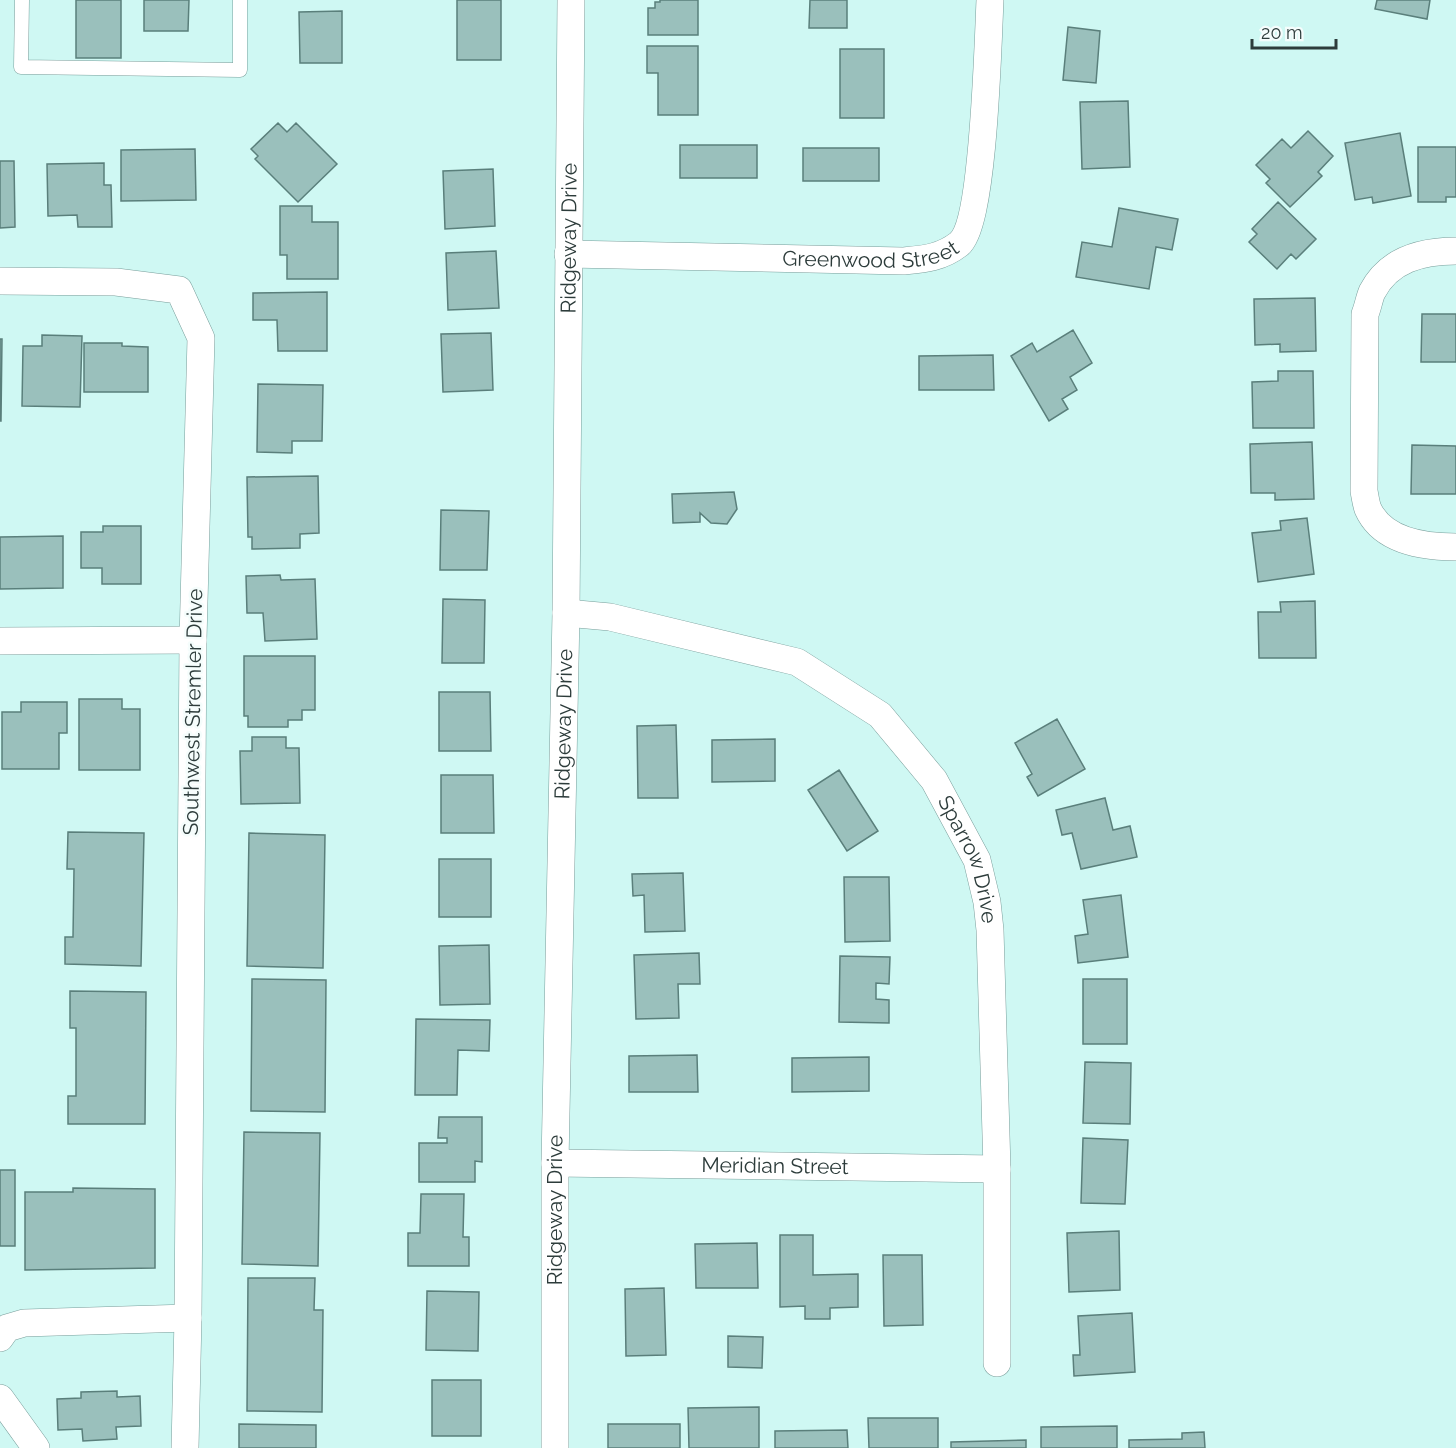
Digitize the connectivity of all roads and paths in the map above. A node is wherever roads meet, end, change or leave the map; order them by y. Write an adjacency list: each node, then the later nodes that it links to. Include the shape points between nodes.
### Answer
1 (22, 0): 2 (lane, via 21,67 240,70)
2 (240, 0)
3 (571, 0): 6 (street, Ridgeway Drive)
4 (990, 0): 6 (street, Greenwood Street, via 979,183 973,216 960,243 935,258 903,261)
5 (1456, 251): 8 (street, via 1407,258 1391,268 1372,292 1365,315 1364,490 1368,509 1383,528 1416,544)
6 (568, 254): 9 (street, Ridgeway Drive)
7 (0, 281): 10 (street, Southwest Stremler Drive, via 116,282 179,290 201,338)
8 (1456, 547)
9 (566, 613): 12 (street, Ridgeway Drive); 13 (street, Sparrow Drive, via 610,617 797,662 880,715 934,780 977,860 987,902)
10 (194, 639): 11 (street); 14 (street, Southwest Stremler Drive)
11 (0, 641)
12 (555, 1163): 13 (street, Meridian Street); 20 (street, Ridgeway Drive)
13 (997, 1170): 16 (street, Sparrow Drive)
14 (188, 1318): 15 (street, via 24,1323 7,1328); 19 (street, Southwest Stremler Drive)
15 (0, 1338)
16 (997, 1363)
17 (0, 1398): 18 (street)
18 (36, 1448)
19 (185, 1448)
20 (555, 1448)

